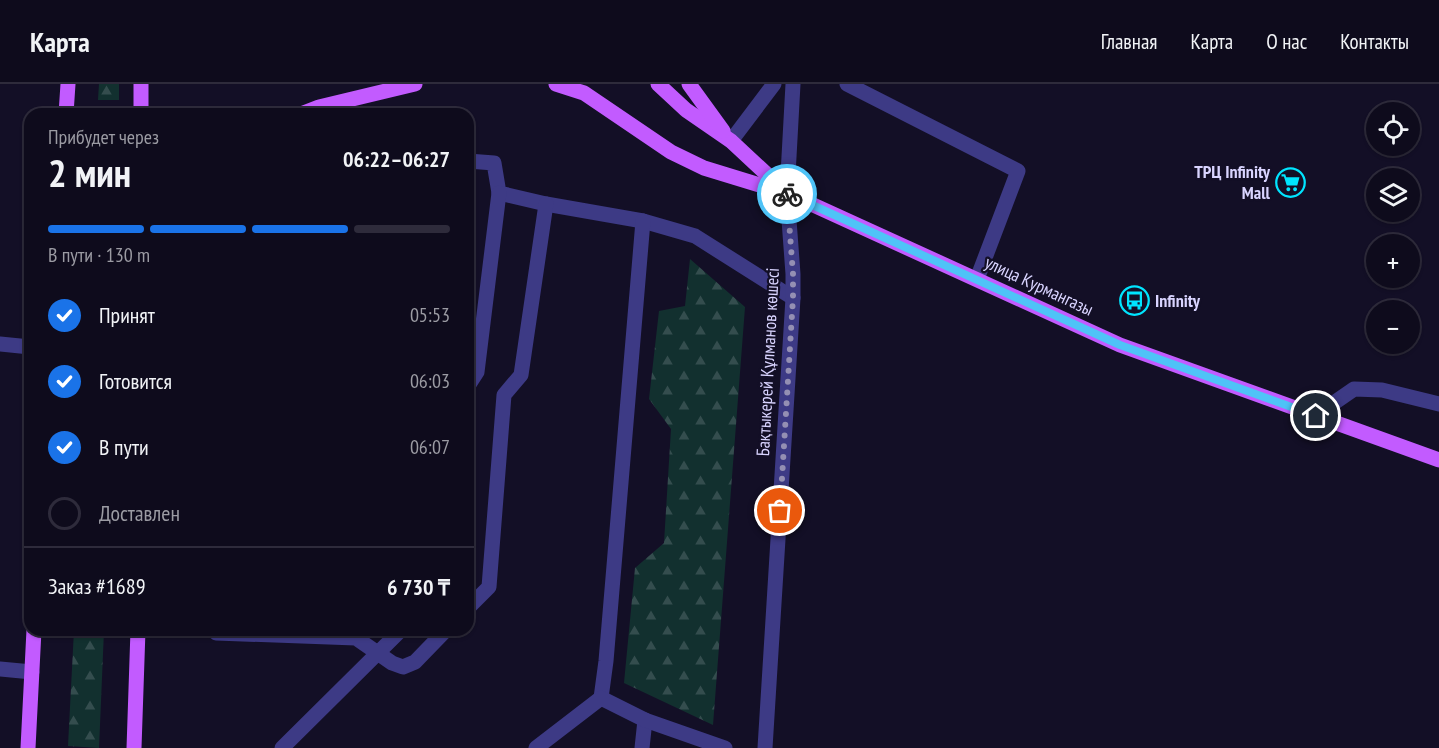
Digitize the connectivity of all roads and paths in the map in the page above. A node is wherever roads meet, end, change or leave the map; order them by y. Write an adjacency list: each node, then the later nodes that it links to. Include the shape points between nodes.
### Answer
1 (68, 84): 10 (main road)
2 (141, 84): 11 (main road)
3 (416, 84): 12 (main road)
4 (556, 84): 15 (main road, via 584,93 671,152 704,168)
5 (658, 84): 13 (main road, улица Курмангазы, via 686,110)
6 (689, 84): 13 (main road)
7 (774, 84): 13 (street)
8 (793, 84): 15 (street, Бақтыкерей Құлманов көшесі)
9 (847, 84): 19 (street, via 1018,171)
10 (66, 108)
11 (141, 108)
12 (319, 108)
13 (730, 141): 15 (main road, улица Курмангазы)
14 (474, 161): 16 (street, via 495,163)
15 (786, 193): 19 (main road, улица Курмангазы); 20 (street, Бақтыкерей Құлманов көшесі)
16 (499, 194): 17 (street); 23 (street)
17 (546, 204): 18 (street); 27 (street, via 521,375 504,395 489,586)
18 (642, 221): 20 (street, via 695,236); 36 (street)
19 (977, 279): 25 (main road, улица Курмангазы, via 1120,345)
20 (793, 298): 44 (street, Бақтыкерей Құлманов көшесі)
21 (0, 344): 22 (street)
22 (24, 346)
23 (474, 377)
24 (1439, 404): 25 (street, via 1382,390 1354,389)
25 (1316, 416): 26 (main road, улица Курмангазы)
26 (1439, 460)
27 (474, 602)
28 (34, 636): 35 (main road)
29 (138, 636): 39 (main road)
30 (286, 636): 33 (street, via 356,639)
31 (395, 636): 33 (street)
32 (440, 636): 33 (street, via 415,662 403,667)
33 (377, 653): 40 (street)
34 (0, 669): 35 (street)
35 (32, 672): 38 (main road)
36 (601, 698): 37 (street); 41 (street)
37 (645, 720): 42 (street); 43 (street)
38 (28, 748)
39 (134, 748)
40 (282, 748)
41 (536, 748)
42 (642, 748)
43 (725, 748)
44 (765, 748)

